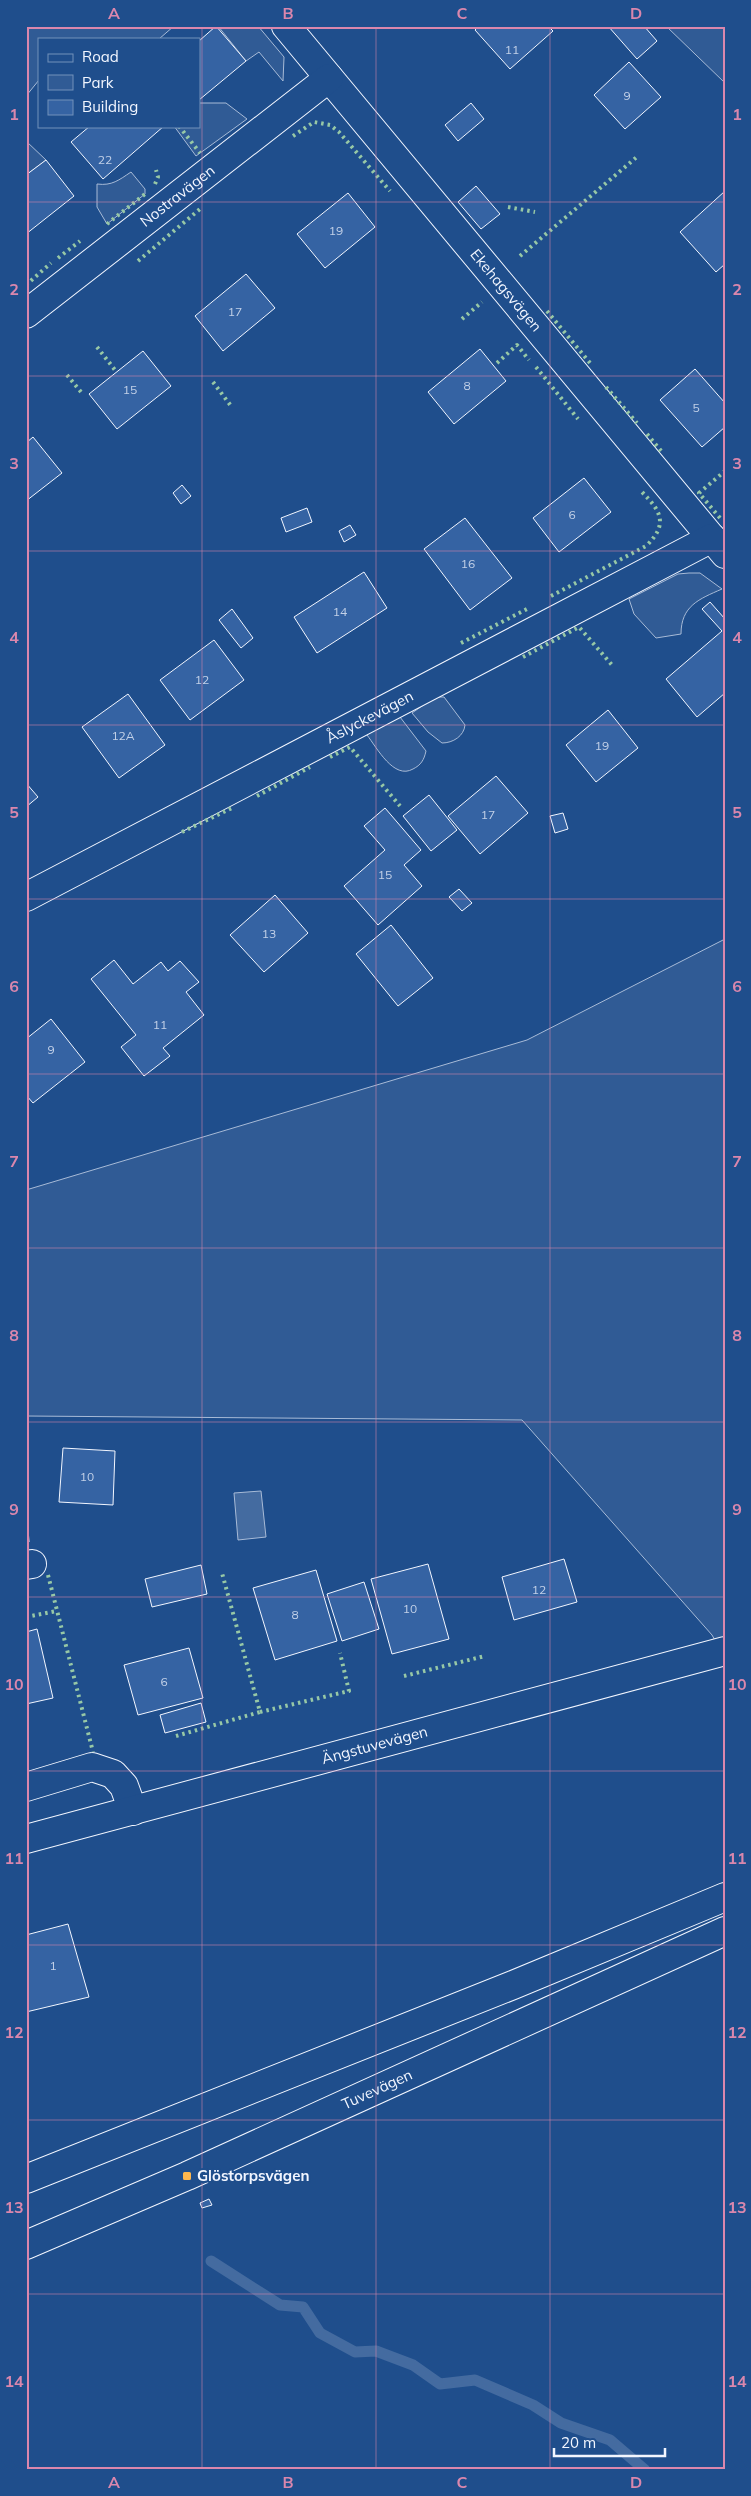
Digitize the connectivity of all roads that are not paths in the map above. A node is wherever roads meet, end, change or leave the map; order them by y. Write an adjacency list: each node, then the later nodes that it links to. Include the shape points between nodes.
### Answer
1 (286, 26): 2 (street, Ekehagsvägen)
2 (329, 78): 3 (street, Nostravägen); 4 (street, Ekehagsvägen)
3 (26, 314)
4 (718, 546): 5 (street, Åslyckevägen)
5 (26, 897)
6 (725, 1651): 8 (street, Ängstuvevägen)
7 (26, 1787): 8 (street, via 92,1768 113,1774 124,1786)
8 (133, 1810): 9 (street, Ängstuvevägen)
9 (26, 1839)
10 (725, 1896): 12 (street, via 513,1985)
11 (725, 1931): 13 (street, Tuvevägen)
12 (26, 2179)
13 (26, 2246)

